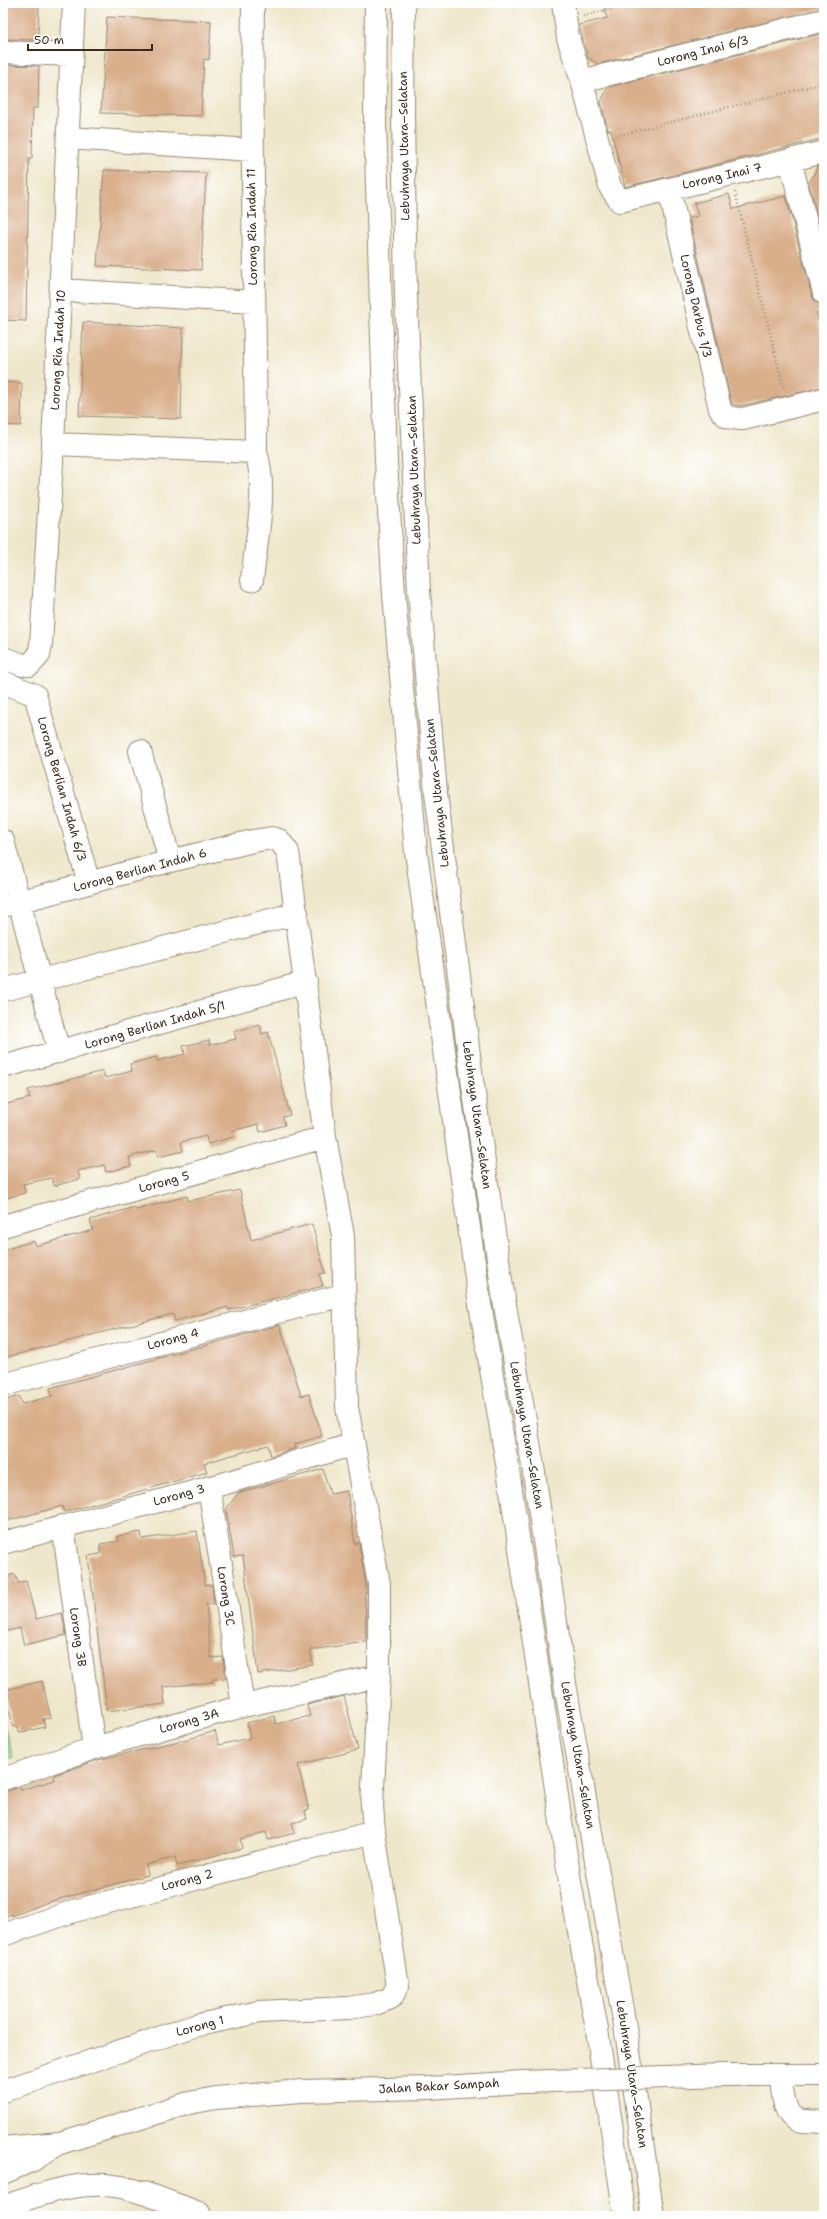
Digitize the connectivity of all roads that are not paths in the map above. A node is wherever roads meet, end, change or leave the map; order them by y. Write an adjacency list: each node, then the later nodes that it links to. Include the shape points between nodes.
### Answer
1 (74, 3): 8 (main road, Lorong Ria Indah 10)
2 (253, 3): 11 (main road, Lorong Ria Indah 11)
3 (376, 3): 58 (main road, Lebuhraya Utara–Selatan, via 375,123 386,461 394,601 415,844 478,1298 508,1470 570,1882)
4 (404, 3): 59 (main road, Lebuhraya Utara–Selatan, via 406,298 419,591 436,793 472,1079 503,1294 533,1466 566,1690 627,2038)
5 (564, 12): 9 (main road, via 568,38)
6 (824, 20): 9 (main road, Lorong Inai 6/3)
7 (3, 52): 8 (main road)
8 (71, 55): 10 (main road, Lorong Ria Indah 10)
9 (582, 81): 14 (main road, Lorong Inai 7, via 610,187 620,201)
10 (68, 138): 11 (main road); 15 (main road, Lorong Ria Indah 10)
11 (251, 150): 17 (main road, Lorong Ria Indah 11)
12 (824, 152): 13 (main road, Lorong Inai 7)
13 (790, 160): 14 (main road, Lorong Inai 7); 16 (main road)
14 (669, 189): 18 (main road, Lorong Darbus 1/3, via 720,409 724,415 743,419)
15 (61, 290): 17 (main road); 19 (main road, Lorong Ria Indah 10)
16 (824, 293)
17 (253, 302): 20 (main road, Lorong Ria Indah 11)
18 (824, 399)
19 (53, 444): 20 (main road); 22 (main road, Lorong Ria Indah 10, via 39,655 30,665)
20 (256, 452): 21 (main road, Lorong Ria Indah 11, via 260,464 261,483)
21 (252, 580)
22 (3, 658)
23 (3, 682): 27 (main road, Lorong Berlian Indah 6/3, via 35,695)
24 (140, 751): 26 (main road)
25 (3, 841): 28 (main road)
26 (170, 861): 27 (main road, Lorong Berlian Indah 6); 29 (main road, Lorong Berlian Indah 6, via 253,841 272,838 279,840 288,852)
27 (89, 883): 28 (main road, Lorong Berlian Indah 6)
28 (11, 904): 30 (main road)
29 (297, 913): 30 (main road); 31 (main road)
30 (40, 980): 32 (main road); 33 (main road)
31 (306, 982): 33 (main road, Lorong Berlian Indah 5/1); 35 (main road)
32 (3, 990)
33 (58, 1052): 34 (main road, Lorong Berlian Indah 5/1)
34 (3, 1067)
35 (324, 1137): 36 (main road, Lorong 5); 37 (main road, via 343,1236)
36 (3, 1226)
37 (343, 1295): 38 (main road, Lorong 4); 39 (main road, via 345,1394)
38 (3, 1385)
39 (354, 1444): 40 (main road, Lorong 3); 43 (main road, via 379,1584)
40 (209, 1487): 41 (main road, Lorong 3); 44 (main road, Lorong 3C)
41 (63, 1526): 42 (main road, Lorong 3); 45 (main road, Lorong 3B)
42 (3, 1543)
43 (379, 1676): 44 (main road, Lorong 3A); 47 (main road, via 372,1805)
44 (243, 1706): 45 (main road, Lorong 3A)
45 (94, 1748): 46 (main road, Lorong 3A)
46 (3, 1779)
47 (374, 1832): 48 (main road, Lorong 2, via 74,1910); 51 (main road, Lorong 1, via 398,1986 391,1998 375,2004 348,2008 258,2012 194,2026)
48 (3, 1935)
49 (780, 2075): 50 (main road, Jalan Bakar Sampah); 52 (main road, via 790,2116 798,2120); 53 (main road, Jalan Bakar Sampah, bridge, via 523,2082 216,2098 189,2103)
50 (824, 2075)
51 (3, 2091)
52 (824, 2122)
53 (60, 2142): 54 (main road, Jalan Bakar Sampah); 55 (main road, Jalan Bakar Sampah, via 33,2160)
54 (3, 2148)
55 (3, 2173)
56 (3, 2208): 57 (main road, via 53,2190 104,2185 128,2188)
57 (199, 2213)
58 (625, 2216)
59 (653, 2216)

